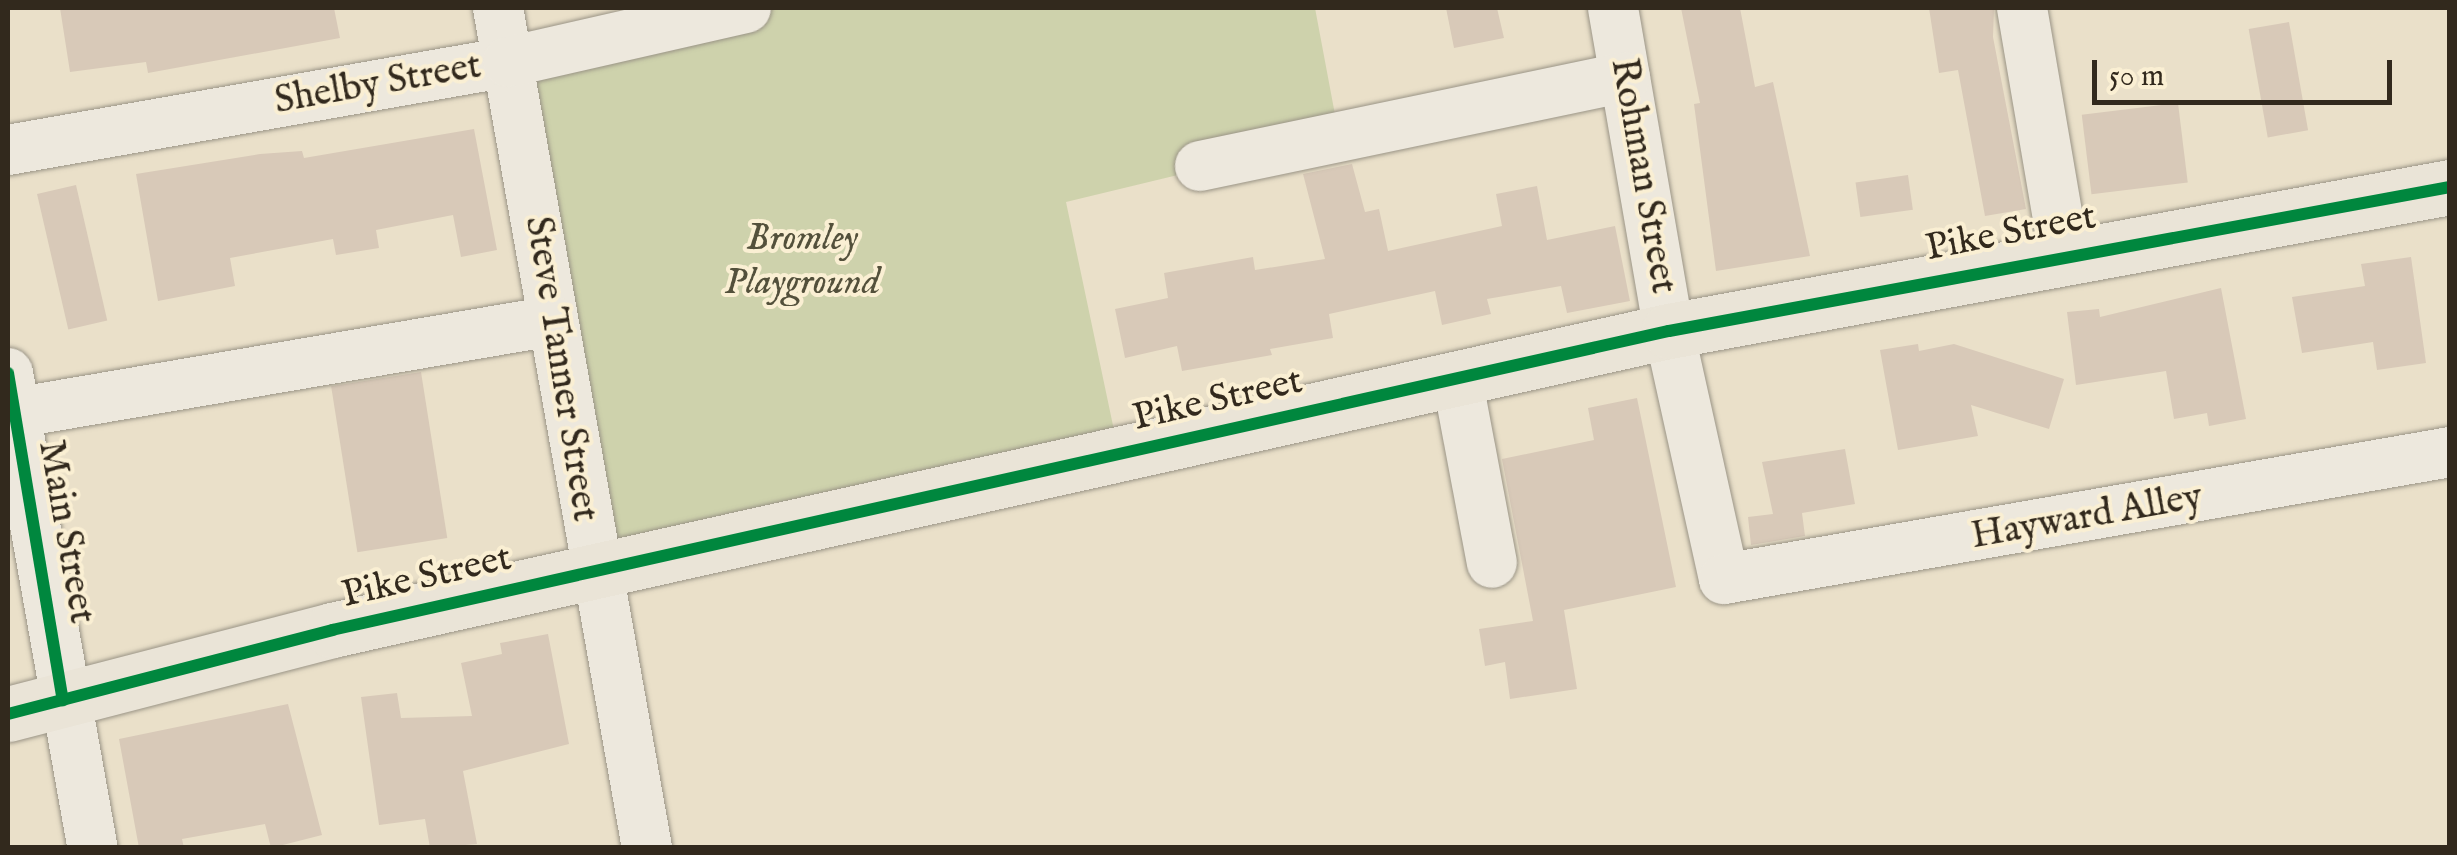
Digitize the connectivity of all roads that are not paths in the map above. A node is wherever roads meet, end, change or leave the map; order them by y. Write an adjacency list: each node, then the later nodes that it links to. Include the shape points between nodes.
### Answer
1 (498, 8): 5 (street, Steve Tanner Street)
2 (746, 8): 5 (street, Shelby Street)
3 (1613, 8): 6 (street, Rohman Street)
4 (2022, 8): 10 (street)
5 (508, 62): 7 (street, Shelby Street); 11 (street, Steve Tanner Street)
6 (1625, 76): 8 (street); 12 (street, Rohman Street)
7 (8, 150)
8 (1200, 166)
9 (2450, 187): 10 (main road, Pike Street)
10 (2064, 254): 12 (main road, Pike Street)
11 (552, 320): 14 (street); 17 (street, Steve Tanner Street)
12 (1669, 330): 13 (main road, Pike Street); 18 (street, Rohman Street)
13 (1457, 378): 16 (street); 17 (main road, Pike Street)
14 (10, 400): 19 (street, Main Street)
15 (2450, 452): 18 (street, Hayward Alley)
16 (1492, 563)
17 (594, 571): 19 (main road, Pike Street); 22 (street, Steve Tanner Street)
18 (1724, 579)
19 (63, 700): 20 (main road, Pike Street); 21 (street, Main Street)
20 (8, 714)
21 (93, 848)
22 (647, 848)

